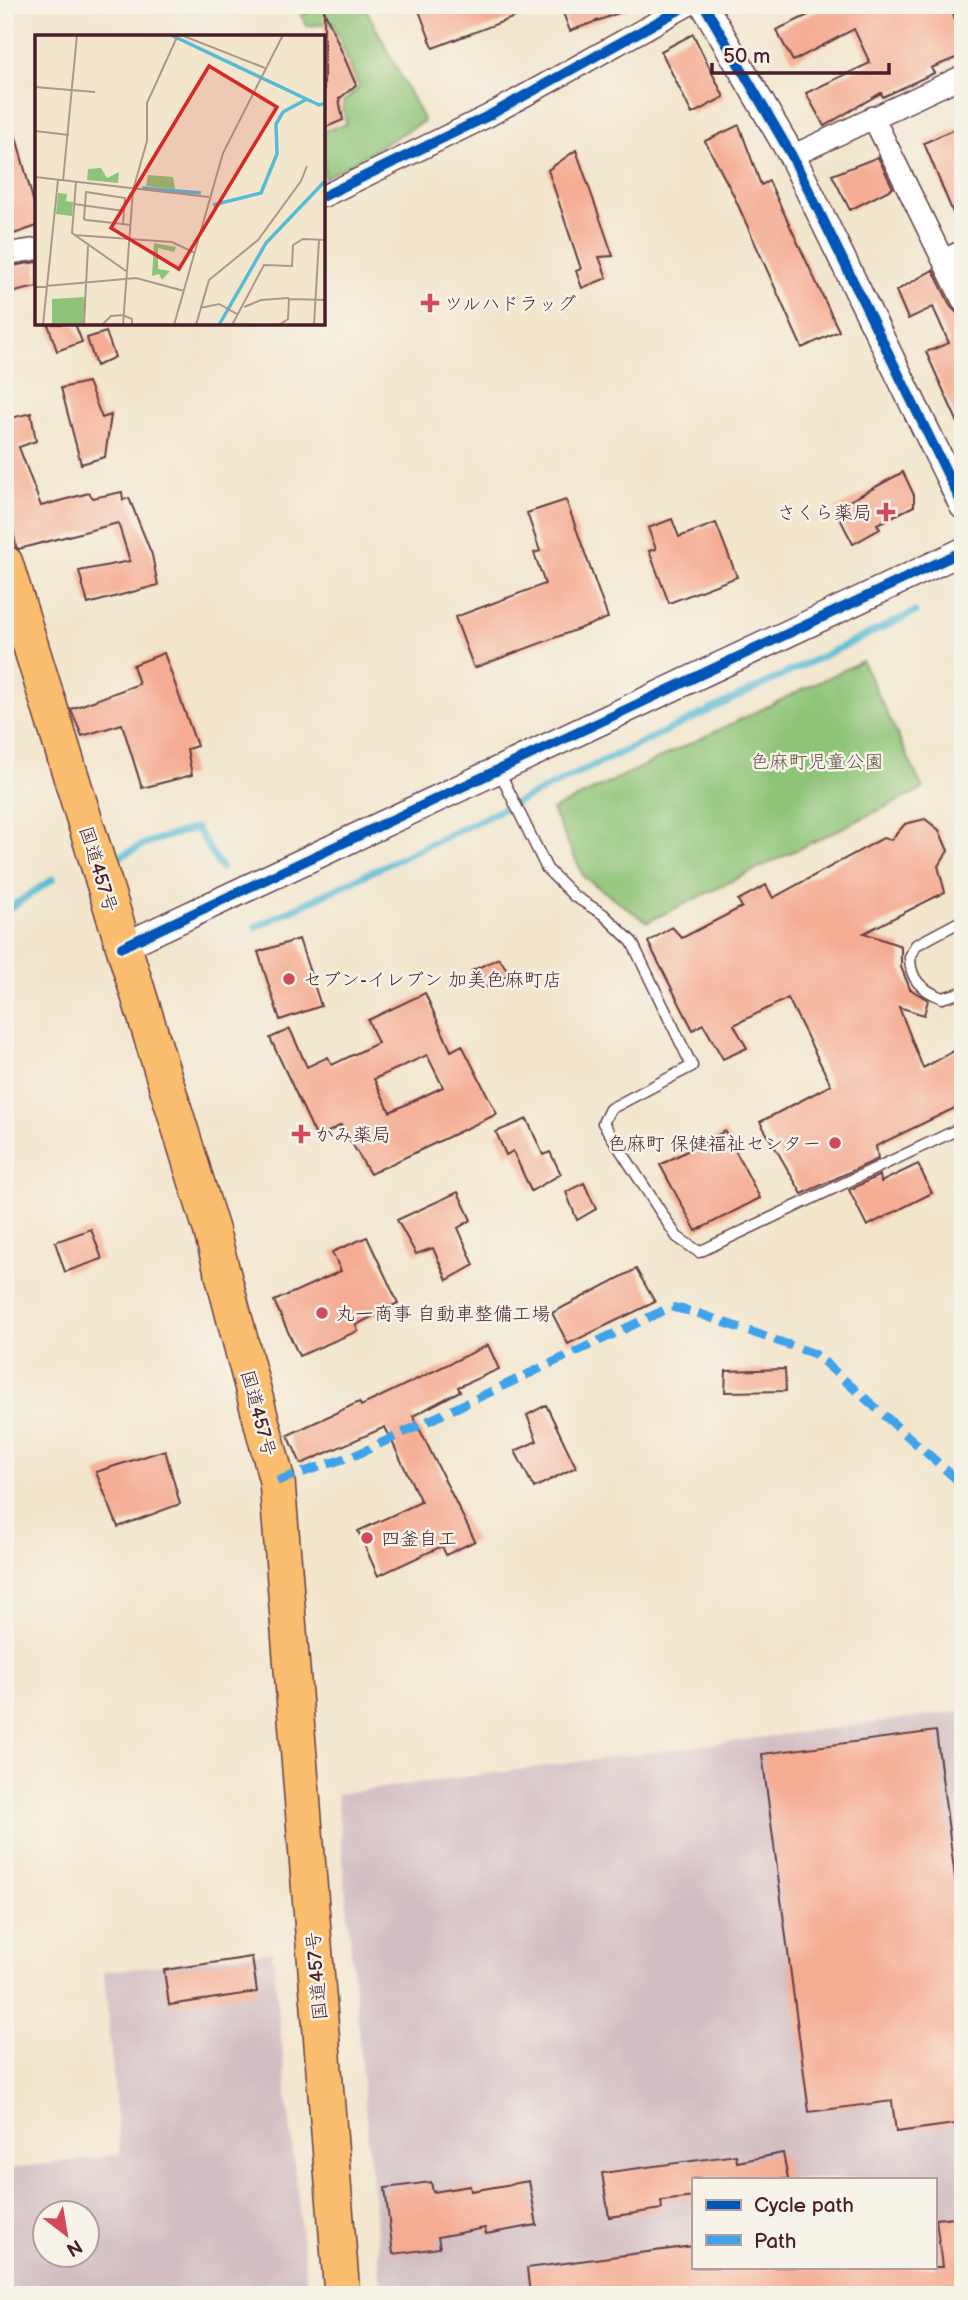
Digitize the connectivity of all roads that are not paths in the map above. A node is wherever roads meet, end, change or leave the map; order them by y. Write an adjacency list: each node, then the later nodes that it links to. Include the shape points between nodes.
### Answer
1 (688, 5): 6 (street, via 488,116)
2 (705, 5): 5 (street)
3 (963, 76): 4 (street)
4 (873, 117): 5 (street); 10 (street)
5 (792, 156): 12 (street)
6 (326, 195)
7 (35, 249): 9 (street)
8 (963, 251): 10 (street)
9 (5, 254)
10 (943, 260): 11 (street)
11 (963, 301)
12 (963, 506)
13 (963, 551): 15 (street)
14 (5, 564): 17 (highway, 国道457号)
15 (503, 780): 17 (street); 19 (lane, via 547,869 632,942 692,1066 610,1109 603,1123 677,1237 699,1252)
16 (963, 920): 18 (lane, via 916,945 909,957 915,981 927,992 942,998)
17 (122, 947): 20 (highway, 国道457号, via 211,1229 277,1481)
18 (963, 992)
19 (963, 1127)
20 (342, 2295)

